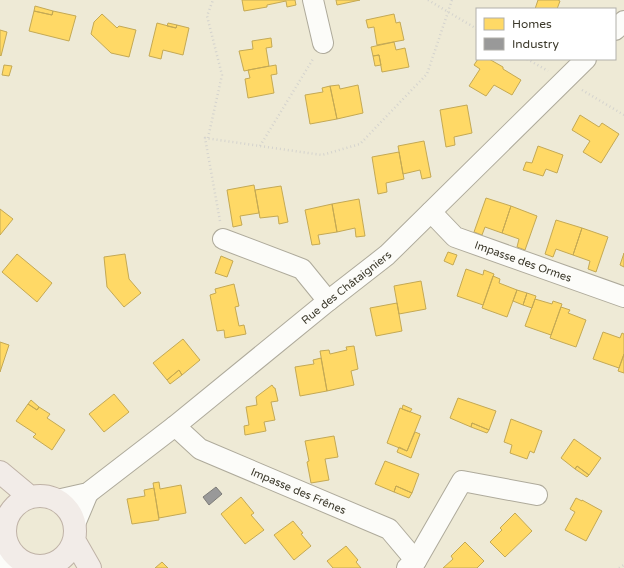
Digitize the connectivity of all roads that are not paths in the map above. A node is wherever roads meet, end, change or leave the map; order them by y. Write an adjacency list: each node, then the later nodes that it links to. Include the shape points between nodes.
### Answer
1 (313, 0): 4 (street)
2 (624, 22): 3 (street)
3 (616, 29)
4 (323, 43)
5 (585, 60): 6 (street, Rue des Châtaigniers)
6 (431, 212): 8 (street, Impasse des Ormes, via 455,237); 9 (street, Rue des Châtaigniers, via 388,255)
7 (223, 239): 9 (street, via 302,270)
8 (624, 297)
9 (328, 301): 10 (street, Rue des Châtaigniers)
10 (175, 426): 12 (street, Rue des Châtaigniers); 19 (street, Impasse des Frênes, via 200,449 389,529)
11 (0, 472): 14 (main road)
12 (88, 493): 15 (street, Rue des Châtaigniers); 17 (street, Rue des Châtaigniers)
13 (536, 495): 19 (street, Impasse des Frênes, via 462,481)
14 (30, 497): 15 (main road, via 48,497); 16 (main road, via 14,506)
15 (56, 500): 17 (main road, via 71,514)
16 (3, 518): 18 (main road)
17 (74, 532): 21 (main road, via 70,550); 23 (main road)
18 (7, 545): 20 (main road); 22 (street)
19 (412, 565)
20 (25, 566): 21 (main road)
21 (57, 566)
22 (3, 568)
23 (90, 568)

